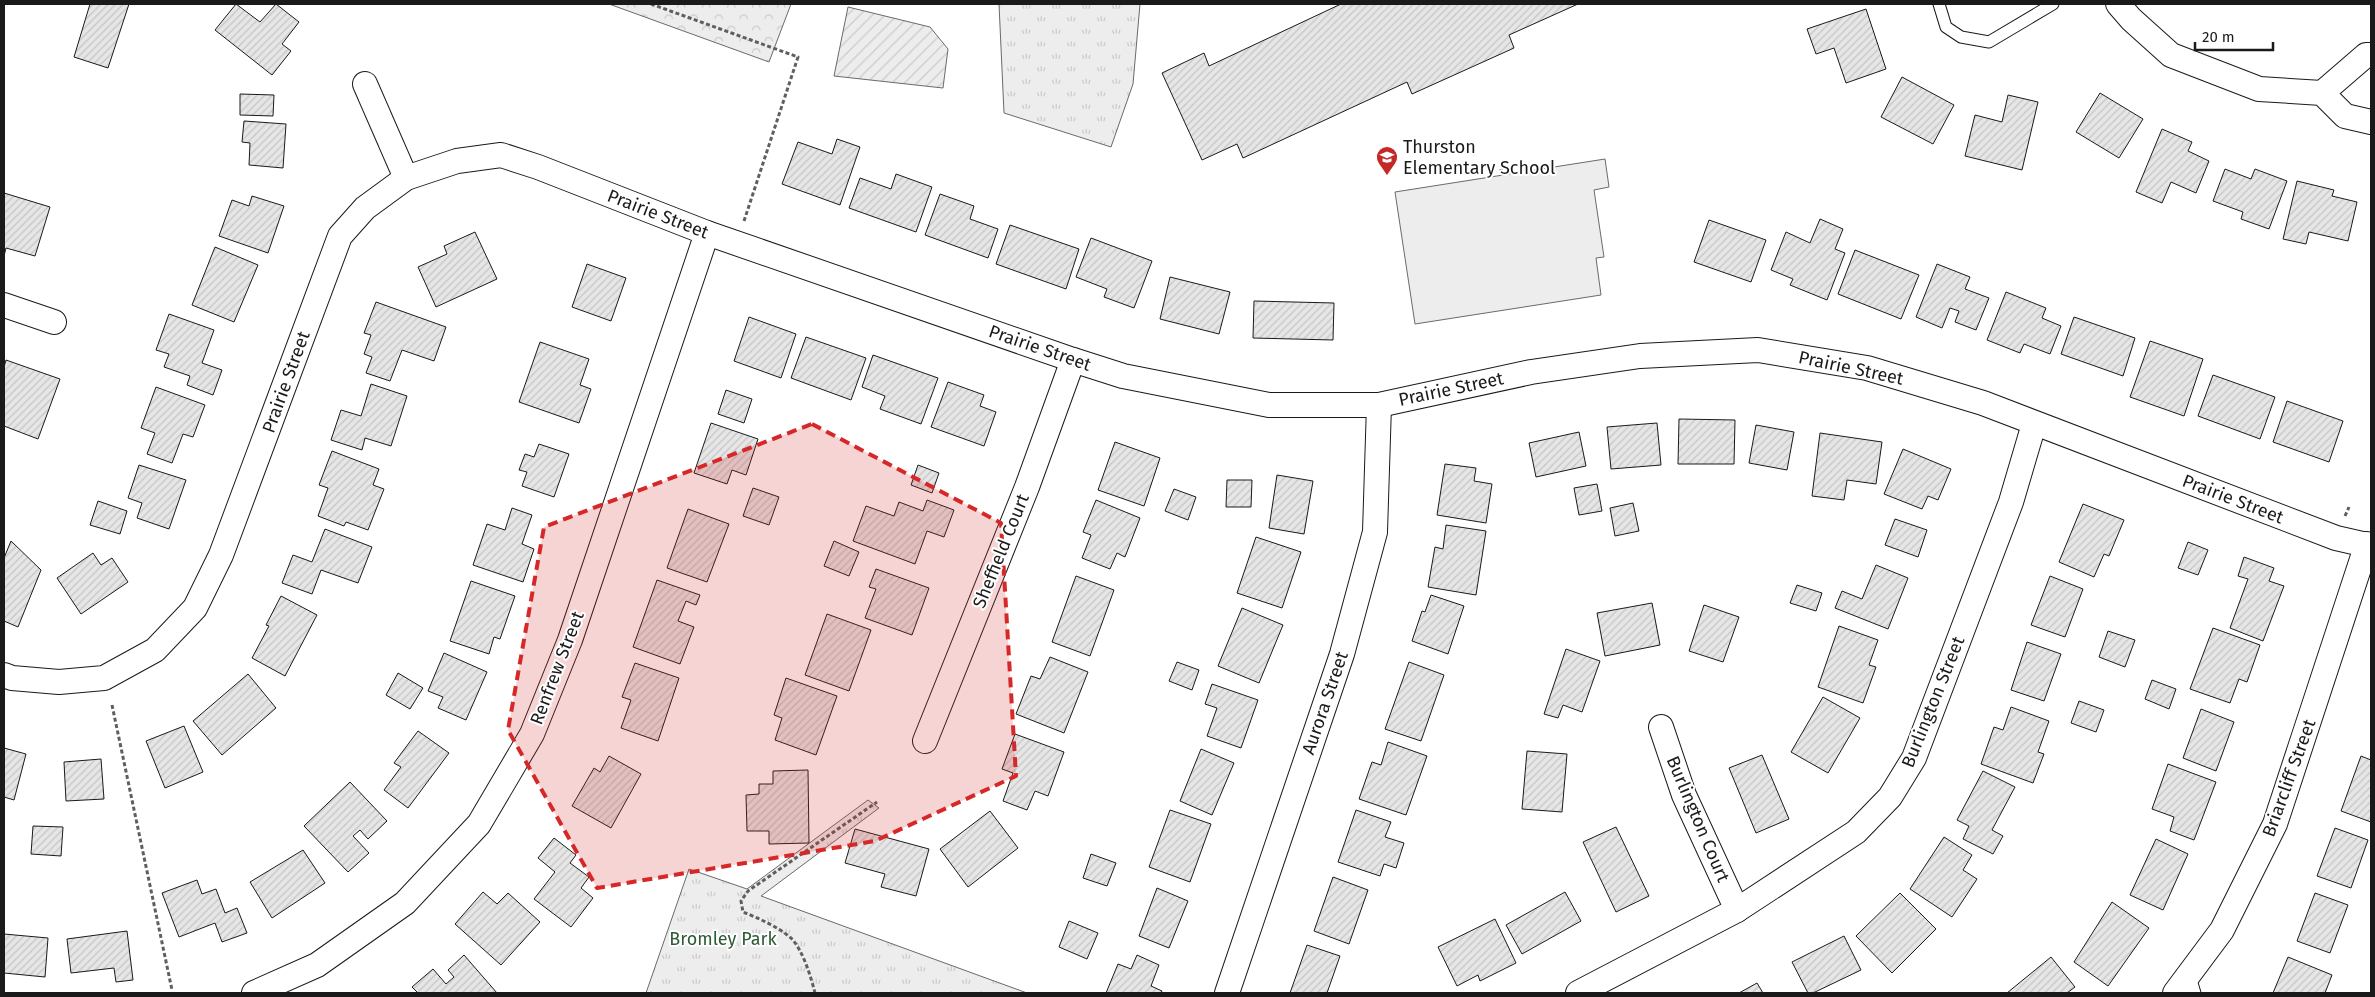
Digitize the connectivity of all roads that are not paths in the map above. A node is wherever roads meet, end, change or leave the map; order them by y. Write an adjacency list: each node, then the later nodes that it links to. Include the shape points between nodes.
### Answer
1 (1939, 4): 2 (lane, via 1946,27 1961,37 1989,42)
2 (2053, 4)
3 (2118, 4): 6 (street, via 2171,55 2259,89)
4 (2371, 55): 6 (street, via 2366,55)
5 (365, 84): 8 (street)
6 (2322, 93): 7 (street, via 2345,116)
7 (2371, 122)
8 (406, 178): 9 (street, Prairie Street, via 458,160 501,155); 16 (street, Prairie Street, via 365,208 340,236 221,555 194,608 155,650 104,678 59,682)
9 (707, 233): 12 (street, Prairie Street); 21 (street, Renfrew Street, via 570,640 532,734 479,824 405,903 317,965)
10 (4, 305): 11 (street)
11 (54, 322)
12 (1073, 360): 13 (street, Prairie Street, via 1123,376 1269,405); 18 (street, Sheffield Court, via 1027,487)
13 (1379, 404): 14 (street, Prairie Street, via 1531,372 1640,356 1758,350 1867,368 1983,404); 22 (street, Aurora Street, via 1375,532 1342,654)
14 (2034, 424): 15 (street, Prairie Street, via 2336,538); 19 (street, Burlington Street, via 2011,502 1914,758 1890,797 1856,832)
15 (2369, 545): 20 (street, Briarcliff Street, via 2275,824)
16 (4, 675)
17 (1661, 727): 19 (street, Burlington Court, via 1684,795)
18 (925, 741)
19 (1737, 910): 23 (street, Burlington Street)
20 (2192, 983): 24 (street, Briarcliff Street)
21 (254, 993)
22 (1227, 993)
23 (1578, 993)
24 (2174, 993)

